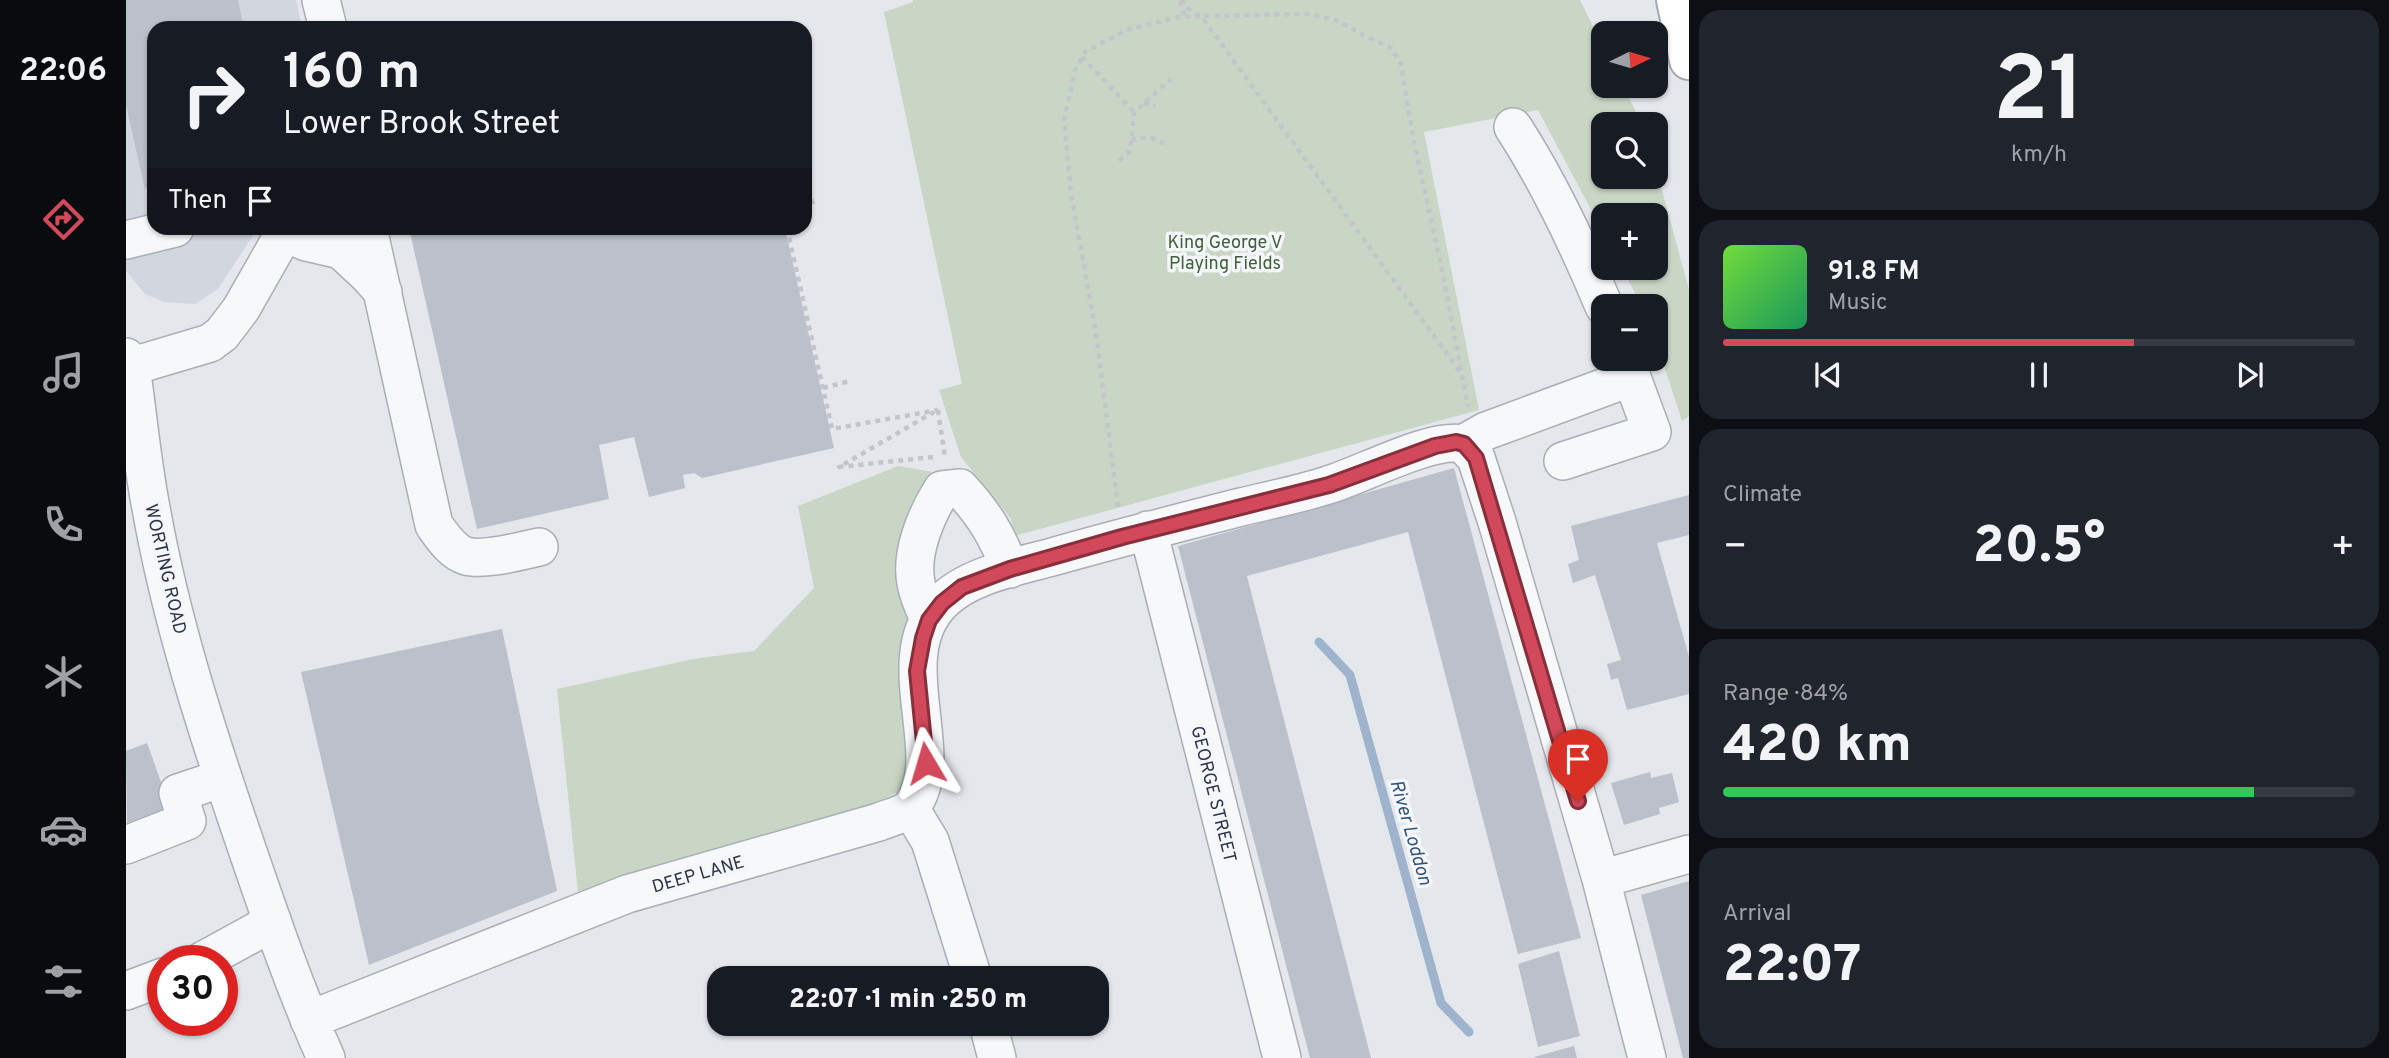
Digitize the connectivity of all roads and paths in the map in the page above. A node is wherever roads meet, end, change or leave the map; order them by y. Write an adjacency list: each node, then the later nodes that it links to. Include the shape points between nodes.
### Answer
1 (321, 0): 6 (street)
2 (1180, 0): 4 (path); 5 (path)
3 (1676, 7): 8 (main road)
4 (1201, 16): 5 (path); 28 (path); 28 (path, via 1311,14 1339,21 1391,48 1401,64)
5 (1185, 17): 7 (path, via 1126,30)
6 (326, 21)
7 (1082, 57): 12 (path); 34 (path, via 1064,120 1071,193)
8 (1689, 60)
9 (1171, 79): 10 (path)
10 (1144, 103): 11 (path); 12 (path)
11 (1155, 106)
12 (1134, 112): 14 (path)
13 (1514, 127): 24 (street, via 1564,214)
14 (1131, 140): 15 (path, via 1149,137); 16 (path, via 1130,150)
15 (1168, 145)
16 (1119, 161)
17 (147, 235): 22 (street)
18 (286, 235): 25 (street, via 222,334 210,343)
19 (296, 235): 23 (street, via 341,250)
20 (370, 235): 23 (street)
21 (789, 235): 30 (path)
22 (126, 240)
23 (384, 293): 35 (street, via 434,525 448,544 466,556 502,556)
24 (1599, 294)
25 (128, 364): 38 (street, WORTING ROAD, via 158,545)
26 (1621, 371): 32 (street, via 1486,431)
27 (1629, 371): 33 (street, via 1652,432)
28 (1461, 373): 32 (path)
29 (849, 381): 30 (path)
30 (823, 388): 31 (path, via 832,429)
31 (937, 410): 31 (path, via 944,455 839,467 861,454)
32 (1466, 426): 34 (street, via 1456,442 1329,485); 42 (street)
33 (1563, 461)
34 (1133, 523): 36 (street); 52 (street, GEORGE STREET)
35 (539, 547)
36 (1010, 569): 37 (street, via 962,587); 37 (street, via 999,541 975,505 960,488 942,490 929,511 916,559 915,581)
37 (929, 620): 39 (street, via 917,671 926,763)
38 (223, 778): 40 (street, via 178,793 187,821); 43 (street, WORTING ROAD)
39 (911, 808): 45 (street, via 930,841); 48 (street, DEEP LANE, via 879,822 627,894)
40 (126, 845)
41 (1689, 855): 42 (street)
42 (1601, 879): 53 (street)
43 (271, 920): 44 (street); 48 (street, WORTING ROAD)
44 (231, 945)
45 (969, 966)
46 (147, 983): 47 (street)
47 (126, 991)
48 (309, 1020): 50 (street, WORTING ROAD)
49 (991, 1036): 51 (street)
50 (326, 1058)
51 (997, 1058)
52 (1282, 1058)
53 (1647, 1058)

